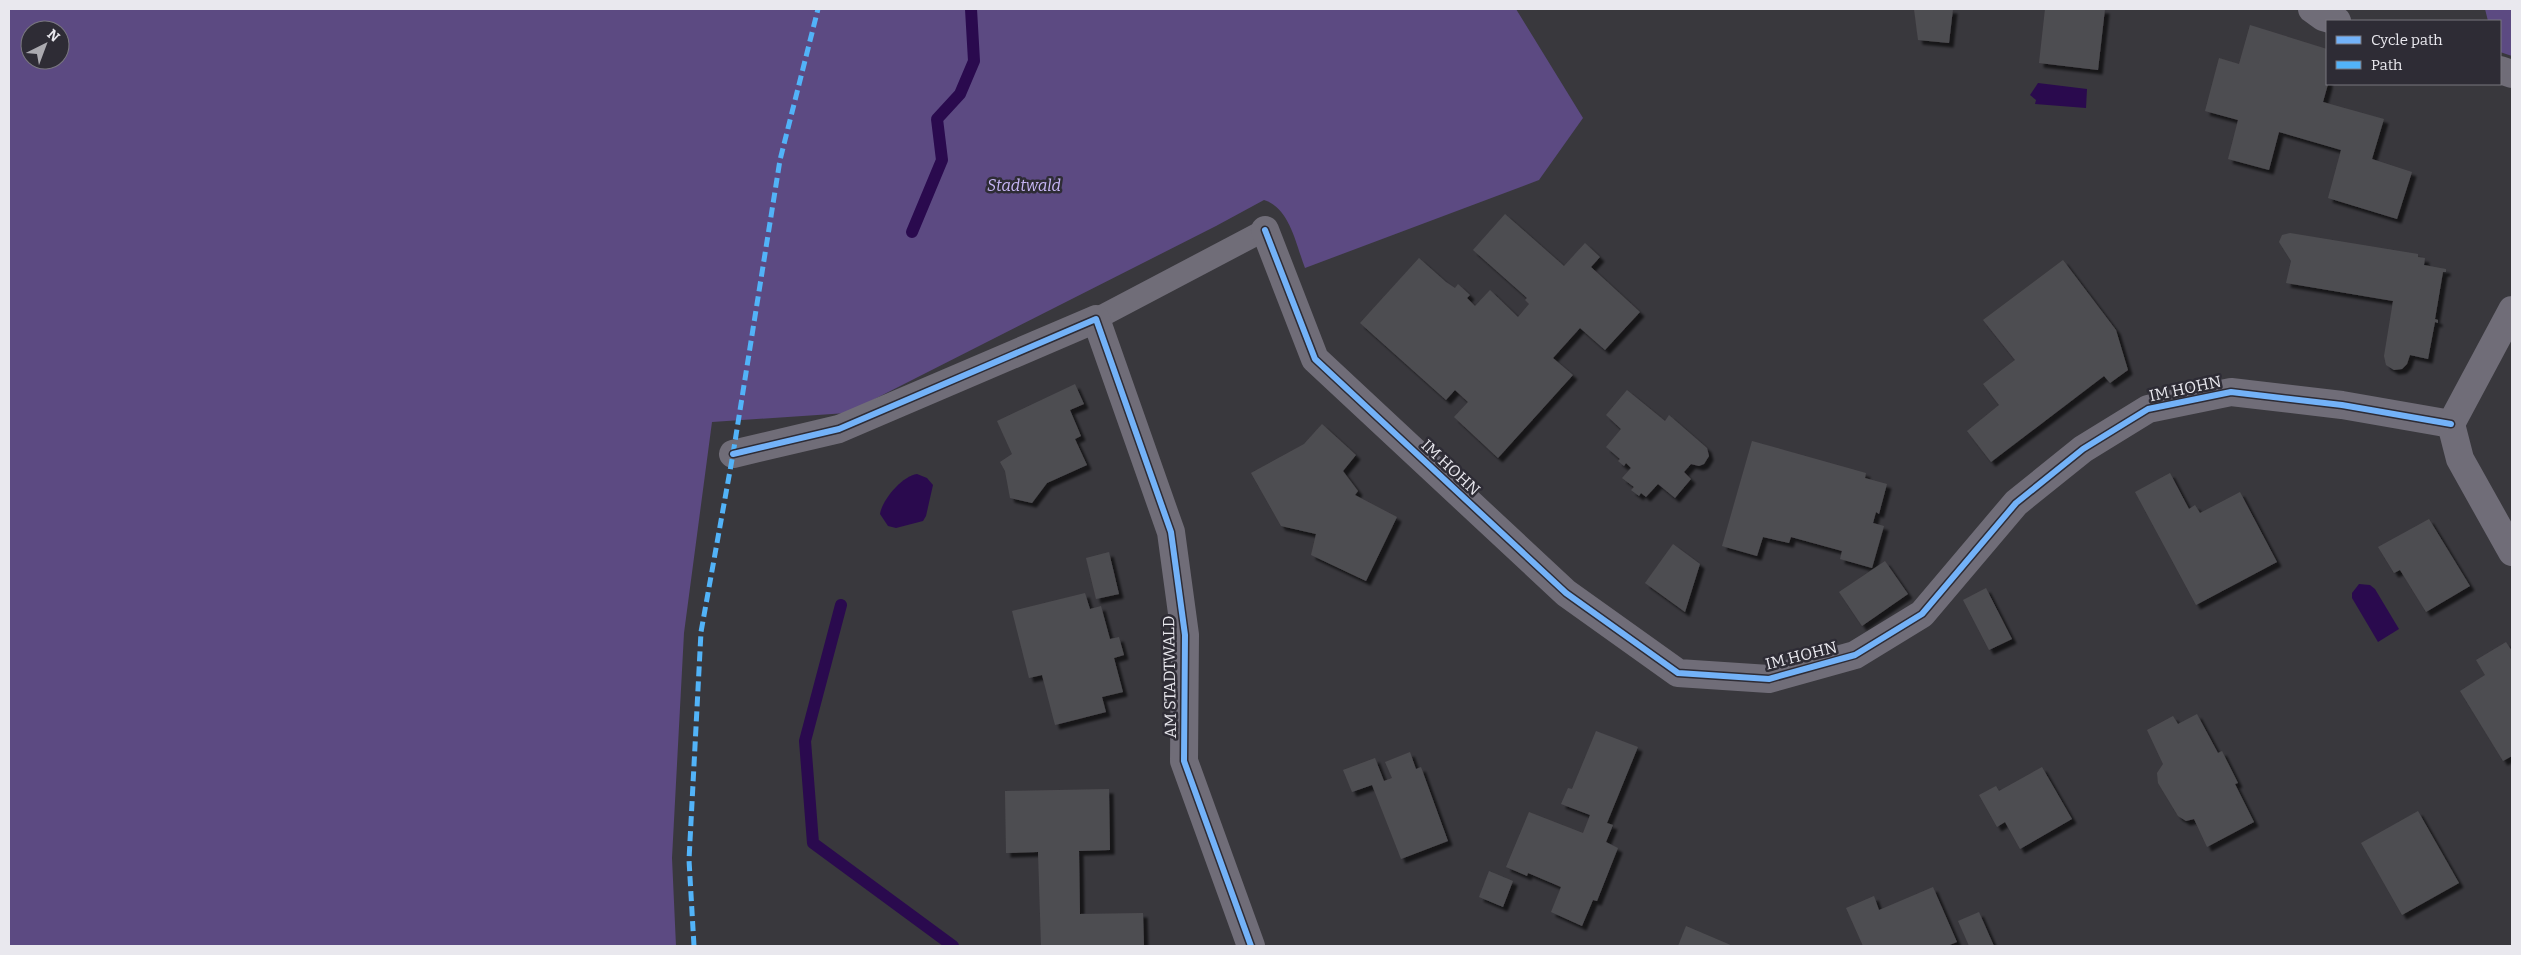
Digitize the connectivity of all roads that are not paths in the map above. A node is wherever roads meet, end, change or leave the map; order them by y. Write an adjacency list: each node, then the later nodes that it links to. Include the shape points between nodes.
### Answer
1 (2312, 9): 2 (street)
2 (2334, 20)
3 (1265, 230): 5 (lane); 6 (street, IM HOHN, via 1315,359 1566,593 1678,673 1769,679 1855,655 1922,614 2016,502 2083,449 2148,409 2231,392)
4 (2512, 310): 6 (street)
5 (1096, 319): 7 (street, via 839,429); 9 (street, AM STADTWALD, via 1171,532 1185,635 1184,762)
6 (2451, 424): 8 (street, via 2460,459)
7 (733, 454)
8 (2512, 552)
9 (1251, 946)

